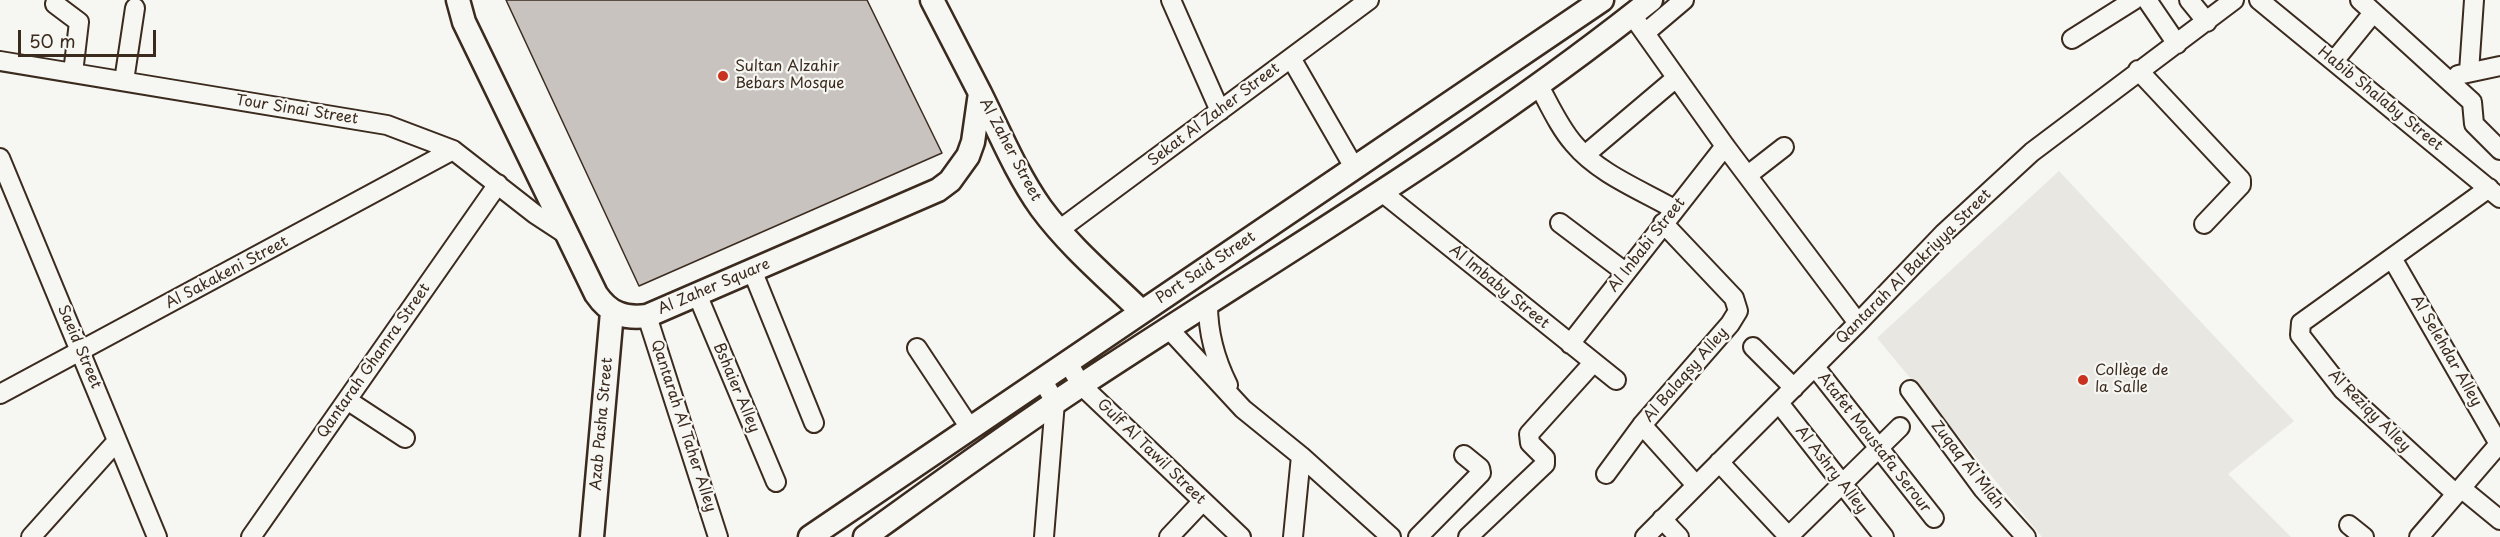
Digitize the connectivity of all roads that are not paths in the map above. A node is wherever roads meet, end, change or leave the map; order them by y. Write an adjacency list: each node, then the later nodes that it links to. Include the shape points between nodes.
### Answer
1 (452, 0): 17 (main road)
2 (932, 0): 33 (main road)
3 (1171, 0): 34 (street)
4 (1369, 0): 22 (street, Sekat Al Zaher Street)
5 (1602, 0): 41 (main road, Port Said Street)
6 (1651, 0): 19 (main road, Port Said Street)
7 (1684, 0): 19 (street, Port Said Street)
8 (2134, 0): 20 (street)
9 (2147, 0): 21 (street)
10 (2189, 0): 18 (street)
11 (2234, 0): 18 (street, Qantarah Al Bakriyya Street)
12 (2259, 0): 24 (street, Habib Shalaby Street)
13 (2474, 0): 27 (street)
14 (55, 4): 28 (street, via 79,22)
15 (2366, 6): 24 (street); 29 (street)
16 (135, 8): 31 (street)
17 (461, 11): 51 (main road)
18 (2207, 22): 21 (street, Qantarah Al Bakriyya Street)
19 (1638, 24): 30 (street); 32 (main road, Port Said Street)
20 (2072, 39)
21 (2176, 44): 26 (street, Qantarah Al Bakriyya Street)
22 (1291, 58): 34 (street, Sekat Al Zaher Street); 41 (street)
23 (0, 61): 28 (street, Tour Sinai Street)
24 (2334, 61): 45 (street, Habib Shalaby Street)
25 (2500, 66): 27 (street)
26 (2139, 70): 49 (street, via 2241,180 2241,186); 60 (street, Qantarah Al Bakriyya Street, via 2032,152 1944,233)
27 (2469, 72): 29 (street)
28 (73, 73): 31 (street, Tour Sinai Street)
29 (2445, 77): 38 (street, via 2472,102 2474,124)
30 (1676, 78): 35 (street); 39 (street)
31 (124, 81): 37 (street, Tour Sinai Street, via 387,125)
32 (1538, 84): 39 (street); 44 (main road, Port Said Street)
33 (980, 93): 50 (main road, Al Zaher Street, via 1025,183); 53 (main road, Al Zaher Square, via 968,156 944,186)
34 (1220, 111): 50 (street, Sekat Al Zaher Street)
35 (1725, 146): 42 (street); 46 (street, Al Inbabi Street)
36 (1784, 147): 42 (street)
37 (453, 150): 43 (street, Tour Sinai Street); 65 (street, Al Sakakeni Street)
38 (2500, 150)
39 (1585, 155): 46 (street, via 1600,168)
40 (0, 158): 65 (street, Saeid Street)
41 (1355, 169): 57 (main road, Port Said Street)
42 (1748, 175): 60 (street)
43 (498, 184): 51 (street, Tour Sinai Street); 75 (street, Qantarah Ghamra Street)
44 (1383, 193): 56 (main road, Port Said Street); 62 (street, Al Imbaby Street)
45 (2494, 193): 52 (street, Al Reziqy Alley)
46 (1674, 209): 48 (street, Al Inbabi Street)
47 (1560, 223): 54 (street)
48 (1663, 223): 54 (street, Al Inbabi Street); 80 (street, Al Balaqsy Alley, via 1734,298 1738,310)
49 (2204, 224)
50 (1059, 230): 57 (main road, Al Zaher Street)
51 (564, 232): 58 (main road, via 596,294)
52 (2392, 258): 85 (street, Al Selehdar Alley); 94 (street, Al Reziqy Alley, via 2301,323 2300,335 2343,390)
53 (752, 270): 55 (main road, Al Zaher Square); 79 (street)
54 (1625, 272): 62 (street, Al Inbabi Street)
55 (696, 294): 59 (main road, Al Zaher Square); 91 (street, Bshaier Alley)
56 (1208, 305): 61 (main road, Port Said Street); 78 (street, via 1213,348)
57 (1141, 311): 66 (main road, Port Said Street)
58 (612, 312): 59 (main road, Al Zaher Square); 105 (main road, Azab Pasha Street)
59 (647, 316): 106 (street, Qantarah Al Taher Alley)
60 (1858, 323): 68 (street, Qantarah Al Bakriyya Street)
61 (1169, 328): 71 (main road, Port Said Street); 78 (street)
62 (1570, 344): 67 (street, Al Imbaby Street)
63 (1753, 346): 72 (street)
64 (917, 348): 82 (street)
65 (81, 352): 74 (street, Al Sakakeni Street); 84 (street, Saeid Street)
66 (1067, 361): 69 (main road, Port Said Street); 71 (street, Gulf Al Tawil Street)
67 (1593, 363): 70 (street, Al Imbaby Street); 115 (street, via 1529,434 1530,443 1545,458 1545,465)
68 (1815, 367): 72 (street, Qantarah Al Bakriyya Street); 86 (street, Atafet Moustafa Serour)
69 (1042, 379): 76 (street); 82 (main road, Port Said Street)
70 (1616, 380)
71 (1081, 385): 76 (main road, Port Said Street); 95 (street, Gulf Al Tawil Street)
72 (1794, 388): 77 (street, Qantarah Al Bakriyya Street)
73 (1910, 390): 120 (street, Zuqaq Al Mlah, via 1983,489)
74 (0, 394)
75 (347, 400): 83 (street); 99 (street, Qantarah Ghamra Street)
76 (1055, 402): 108 (main road, Port Said Street); 109 (street)
77 (1779, 403): 89 (street, Qantarah Al Bakriyya Street); 93 (street, Al Ashry Alley)
78 (1243, 409): 88 (street)
79 (814, 423)
80 (1642, 425): 90 (street, Al Balaqsy Alley); 92 (street)
81 (1900, 427): 86 (street)
82 (970, 428): 107 (main road, Port Said Street)
83 (405, 438)
84 (117, 441): 101 (street); 102 (street, Saeid Street)
85 (2500, 443): 94 (street)
86 (1879, 448): 93 (street); 96 (street, Atafet Moustafa Serour)
87 (1464, 455): 114 (street, via 1481,473)
88 (1301, 456): 112 (street); 113 (street)
89 (1719, 462): 92 (street, Qantarah Al Bakriyya Street); 118 (street)
90 (1606, 474)
91 (776, 482)
92 (1696, 485): 97 (street, Qantarah Al Bakriyya Street)
93 (1843, 485): 118 (street); 119 (street, Al Ashry Alley)
94 (2458, 491): 98 (street, Al Reziqy Alley); 122 (street)
95 (1202, 502): 110 (street); 111 (street, Gulf Al Tawil Street)
96 (1934, 518)
97 (1662, 519): 116 (street, Qantarah Al Bakriyya Street); 117 (street)
98 (2500, 520)
99 (262, 521): 103 (street, Qantarah Ghamra Street); 104 (street)
100 (2349, 525): 121 (street)
101 (31, 537)
102 (157, 537)
103 (251, 537)
104 (273, 537)
105 (592, 537)
106 (718, 537)
107 (810, 537)
108 (865, 537)
109 (1044, 537)
110 (1168, 537)
111 (1242, 537)
112 (1293, 537)
113 (1391, 537)
114 (1418, 537)
115 (1468, 537)
116 (1645, 537)
117 (1679, 537)
118 (1789, 537)
119 (1884, 537)
120 (2026, 537)
121 (2364, 537)
122 (2419, 537)

